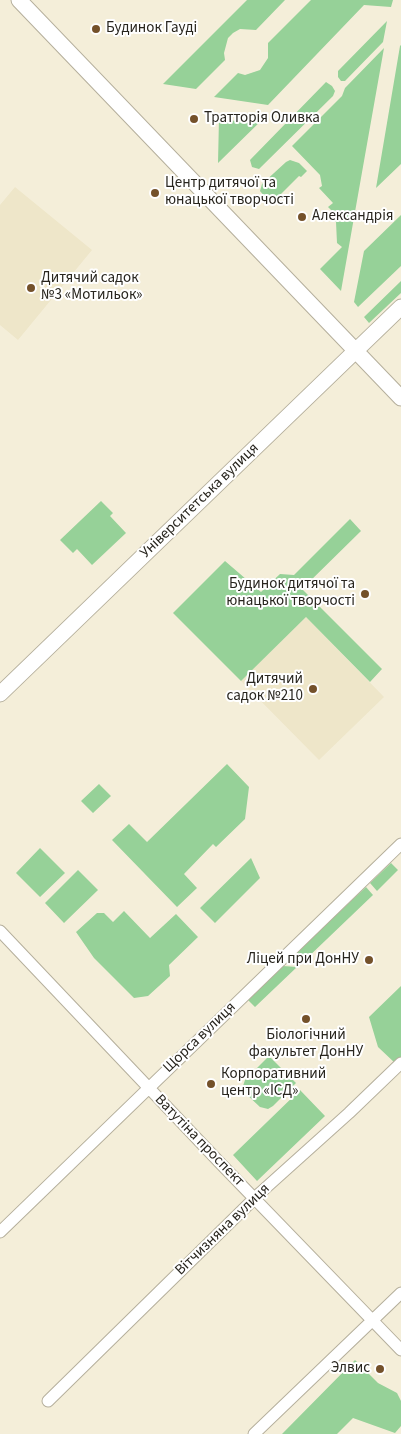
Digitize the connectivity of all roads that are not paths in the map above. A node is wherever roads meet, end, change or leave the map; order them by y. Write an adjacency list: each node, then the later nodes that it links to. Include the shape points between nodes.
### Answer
1 (6, 0): 2 (main road)
2 (23, 4): 4 (main road)
3 (401, 307): 4 (main road, Університетська вулиця)
4 (356, 351): 5 (main road); 6 (main road, Університетська вулиця)
5 (401, 398)
6 (0, 694)
7 (401, 844): 10 (street, Щорса вулиця)
8 (0, 931): 10 (street, Ватутіна проспект)
9 (401, 1063): 11 (street, Вітчизняна вулиця)
10 (148, 1088): 11 (street, Ватутіна проспект); 12 (street, Щорса вулиця)
11 (255, 1199): 14 (street, Ватутіна проспект); 16 (street, Вітчизняна вулиця)
12 (0, 1232)
13 (401, 1293): 14 (street)
14 (373, 1321): 15 (street, Ватутіна проспект); 17 (street)
15 (401, 1350)
16 (48, 1401)
17 (254, 1434)

